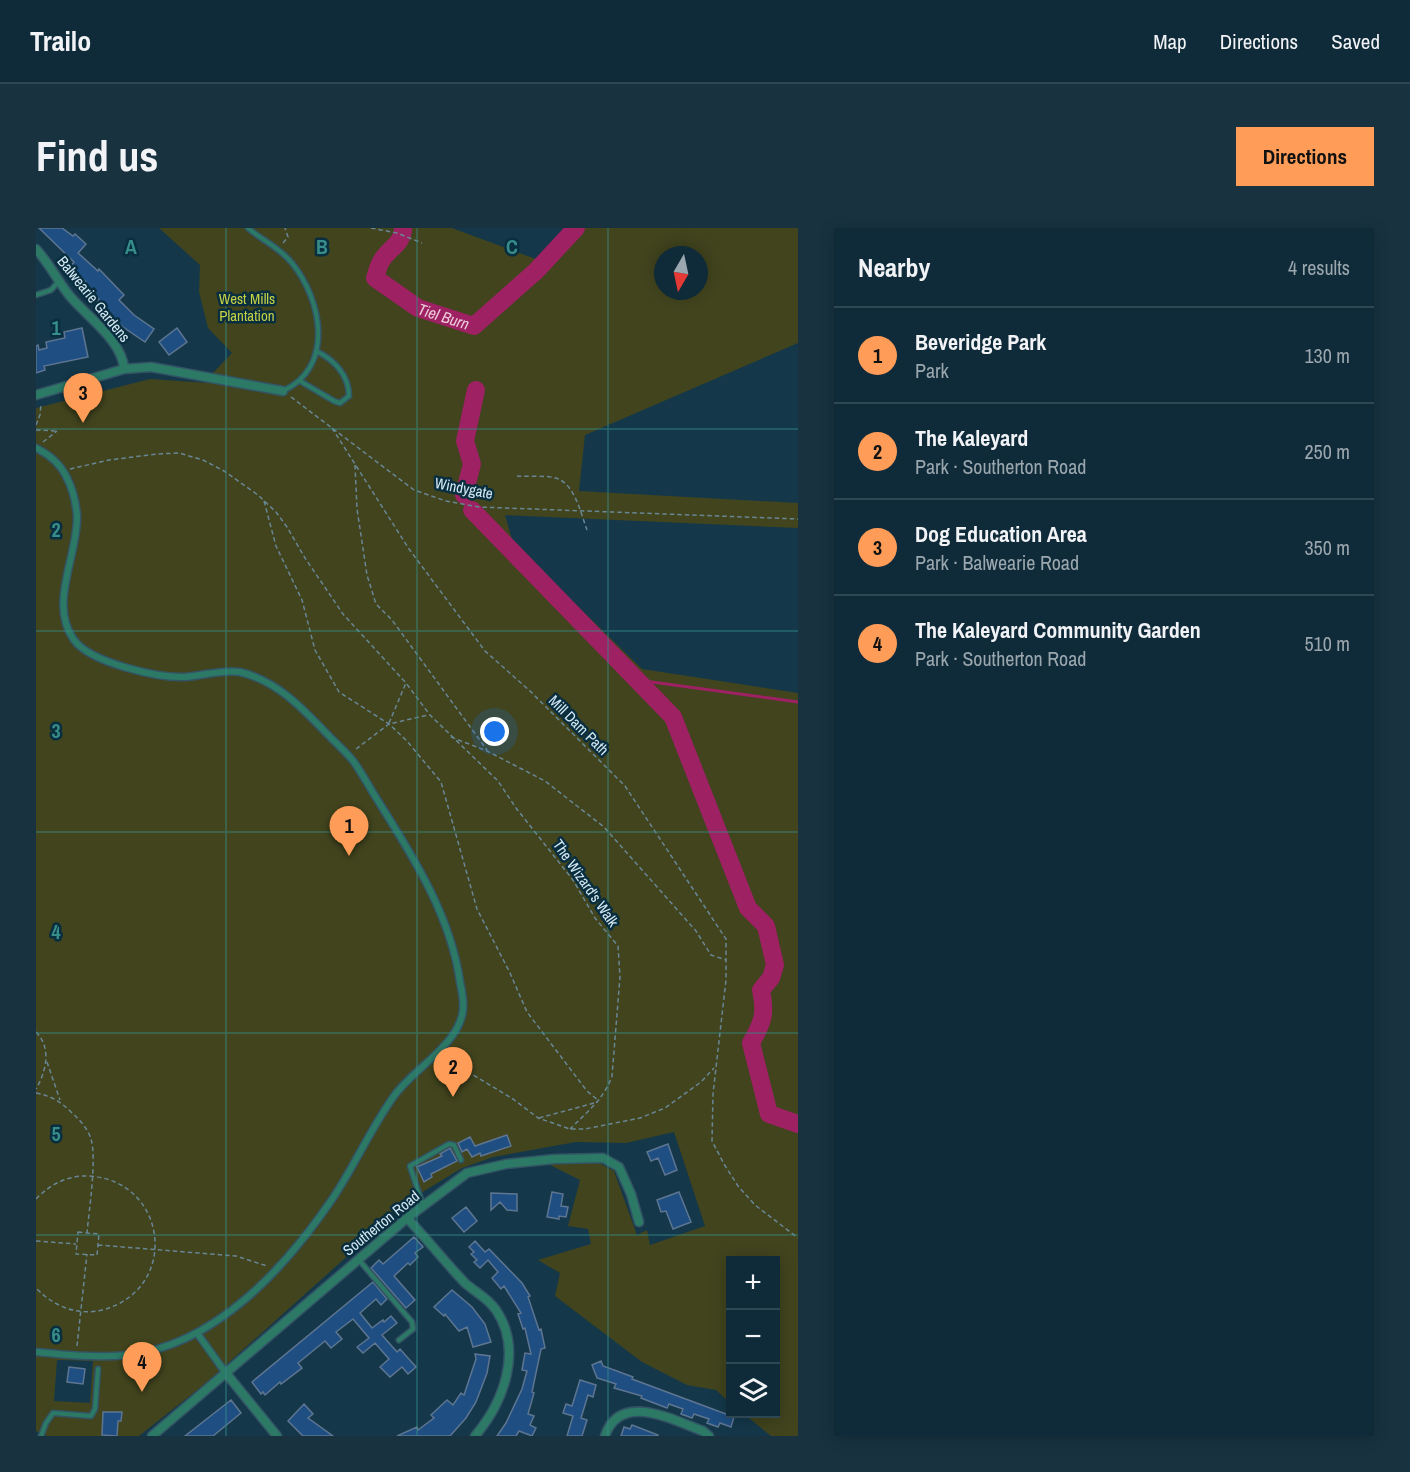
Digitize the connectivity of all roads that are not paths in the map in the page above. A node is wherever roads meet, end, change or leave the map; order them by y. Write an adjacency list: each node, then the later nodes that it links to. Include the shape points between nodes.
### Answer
1 (248, 228): 5 (lane, via 272,243 292,263 306,287 320,335)
2 (36, 249): 3 (street, Balwearie Gardens)
3 (59, 280): 4 (lane, via 51,290); 6 (street, Balwearie Gardens, via 107,334 124,358)
4 (36, 295)
5 (316, 351): 7 (lane); 7 (lane, via 336,364 349,384 349,396 334,401)
6 (124, 369): 8 (street, via 151,367); 9 (street)
7 (300, 381): 8 (lane)
8 (283, 391)
9 (37, 394)
10 (36, 448): 16 (street, via 63,471 77,514 64,602 64,616 74,639 85,650 129,669 181,678 237,671 269,682 301,707 348,755 418,866 445,926 458,967 464,1006 460,1023 448,1040 394,1096 334,1196 299,1243 240,1303)
11 (461, 1160): 12 (lane, via 454,1145 449,1144 410,1166)
12 (423, 1206): 13 (street, Southerton Road); 14 (street, Southerton Road, via 467,1173 506,1164 603,1158 619,1167)
13 (408, 1218): 15 (street, Southerton Road); 24 (street, via 467,1285 495,1308 508,1337 510,1353 504,1382 490,1416)
14 (639, 1222)
15 (359, 1259): 17 (lane, via 412,1322 413,1329); 20 (street, Southerton Road)
16 (197, 1333): 18 (street, via 129,1355); 20 (street)
17 (399, 1340)
18 (36, 1353)
19 (98, 1370): 21 (lane, via 91,1416 53,1413)
20 (225, 1372): 22 (street, Southerton Road); 23 (street)
21 (41, 1436)
22 (152, 1436)
23 (277, 1436)
24 (475, 1436)
25 (605, 1436): 26 (street, via 608,1426 622,1413 646,1411)
26 (709, 1436)

